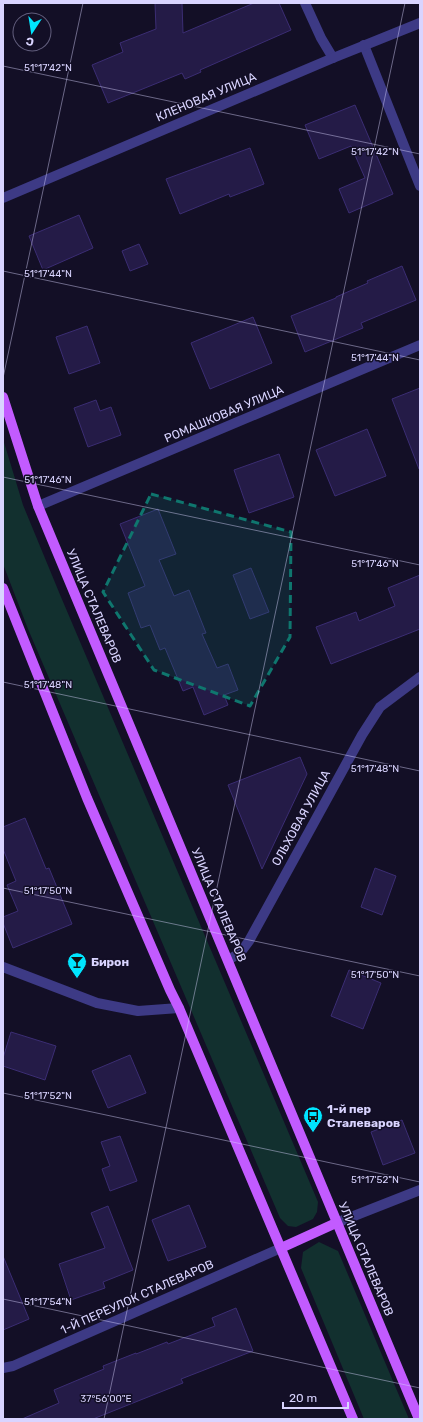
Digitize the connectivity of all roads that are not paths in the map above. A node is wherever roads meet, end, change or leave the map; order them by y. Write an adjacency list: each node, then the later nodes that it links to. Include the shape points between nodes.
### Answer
1 (305, 3): 4 (street)
2 (420, 23): 3 (street, КЛЕНОВАЯ УЛИЦА)
3 (364, 45): 4 (street, КЛЕНОВАЯ УЛИЦА); 5 (street)
4 (333, 58): 6 (street, КЛЕНОВАЯ УЛИЦА)
5 (420, 186)
6 (3, 198)
7 (420, 345): 9 (street, РОМАШКОВАЯ УЛИЦА)
8 (3, 397): 9 (main road, УЛИЦА СТАЛЕВАРОВ)
9 (38, 506): 12 (main road, УЛИЦА СТАЛЕВАРОВ)
10 (3, 588): 14 (main road, via 88,798)
11 (420, 677): 12 (street, ОЛЬХОВАЯ УЛИЦА, via 380,707 362,735 249,941 240,953)
12 (228, 960): 16 (main road, УЛИЦА СТАЛЕВАРОВ)
13 (3, 967): 14 (street, via 97,1003 138,1011)
14 (179, 1008): 17 (main road)
15 (420, 1190): 16 (street)
16 (336, 1223): 17 (main road); 20 (main road, УЛИЦА СТАЛЕВАРОВ)
17 (281, 1248): 18 (street, 1-Й ПЕРЕУЛОК СТАЛЕВАРОВ, via 13,1366); 19 (main road)
18 (3, 1368)
19 (353, 1419)
20 (419, 1419)

